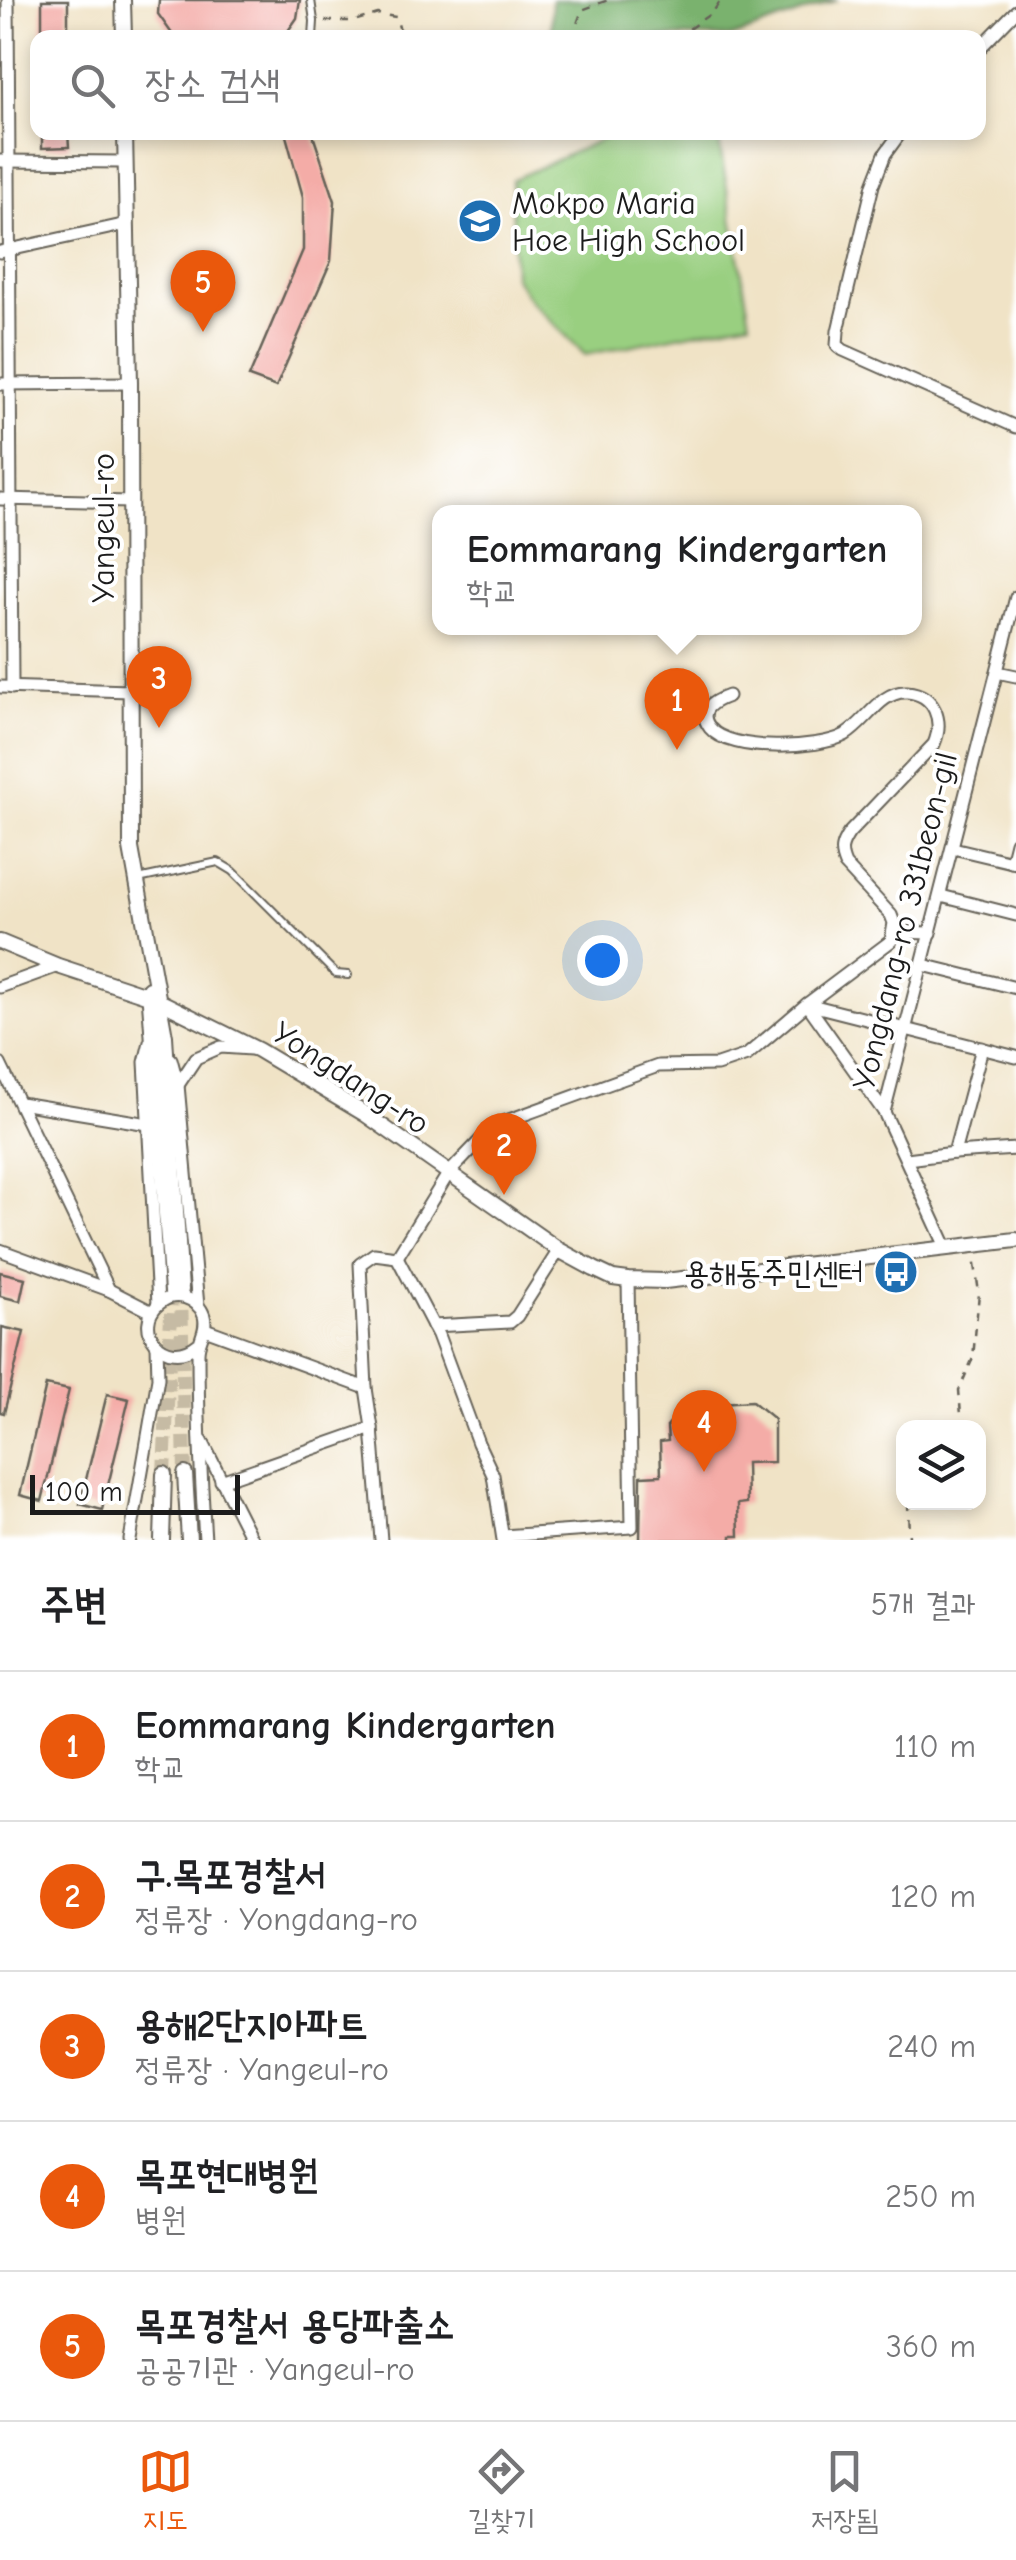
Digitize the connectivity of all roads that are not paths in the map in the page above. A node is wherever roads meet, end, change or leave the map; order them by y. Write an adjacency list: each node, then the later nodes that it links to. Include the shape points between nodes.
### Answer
1 (8, 0): 10 (street)
2 (123, 0): 5 (street)
3 (311, 0): 6 (lane)
4 (1016, 11): 7 (street)
5 (124, 30)
6 (313, 30)
7 (986, 42)
8 (125, 140): 11 (street, Yangeul-ro)
9 (895, 140): 16 (street, via 874,185 837,345)
10 (4, 161): 11 (street); 13 (street)
11 (125, 162): 12 (street, Yangeul-ro)
12 (127, 224): 13 (street); 14 (street, Yangeul-ro)
13 (5, 251): 15 (street)
14 (130, 383): 15 (street); 18 (street, Yangeul-ro)
15 (5, 384): 17 (street)
16 (1016, 427)
17 (6, 499): 18 (street); 22 (street)
18 (130, 502): 23 (street, Yangeul-ro)
19 (1016, 597): 20 (street, Yongdang-ro 331beon-gil)
20 (997, 672): 21 (street); 26 (street, Yongdang-ro 331beon-gil)
21 (1016, 676)
22 (6, 688): 23 (street)
23 (130, 691): 28 (street, Yangeul-ro)
24 (728, 696): 31 (street, via 706,708 710,728 740,742 778,746 838,738 900,692 932,704 934,744 841,846 845,865 891,915)
25 (1016, 842): 27 (street)
26 (953, 848): 27 (street); 29 (street, Yongdang-ro 331beon-gil)
27 (1014, 862)
28 (137, 879): 36 (lane, via 218,862 336,974); 39 (street, Yangeul-ro)
29 (941, 896): 30 (street); 32 (street, Yongdang-ro 331beon-gil)
30 (1016, 915)
31 (893, 932): 32 (street); 40 (street, via 891,941)
32 (931, 933): 34 (street, Yongdang-ro 331beon-gil)
33 (0, 942): 35 (street, Yongdang-ro)
34 (923, 965): 38 (street); 41 (street, Yongdang-ro 331beon-gil)
35 (58, 966): 37 (street); 39 (street, Yongdang-ro)
36 (348, 975)
37 (0, 988)
38 (1016, 988)
39 (155, 999): 42 (street, Yangeul-ro); 44 (street, Yongdang-ro)
40 (807, 1004): 41 (street); 49 (street); 54 (street, via 746,1054 717,1064 658,1066 495,1125)
41 (906, 1029): 43 (street); 49 (street, Yongdang-ro 331beon-gil)
42 (159, 1034): 47 (street); 50 (street, via 145,1062); 62 (street, Yangeul-ro)
43 (982, 1048): 45 (street); 52 (street)
44 (258, 1050): 47 (street, via 221,1047 196,1058); 54 (street, Yongdang-ro, via 366,1114)
45 (1016, 1057)
46 (0, 1064): 48 (street)
47 (178, 1085): 63 (street)
48 (20, 1103): 50 (street); 61 (street)
49 (884, 1112): 53 (street, Yongdang-ro 331beon-gil)
50 (148, 1124): 64 (street)
51 (1016, 1149): 52 (street)
52 (954, 1153): 53 (street)
53 (907, 1159): 56 (street, Yongdang-ro 331beon-gil)
54 (448, 1174): 58 (street, Yongdang-ro); 59 (street)
55 (1016, 1240): 56 (street, Yongdang-ro)
56 (947, 1249): 60 (street, Yongdang-ro)
57 (0, 1250): 61 (street)
58 (559, 1250): 60 (street, Yongdang-ro); 65 (street, via 510,1322)
59 (398, 1257): 65 (street); 69 (street, via 374,1254 360,1264)
60 (628, 1280): 75 (street, via 632,1527)
61 (109, 1290): 64 (street)
62 (176, 1291)
63 (198, 1306): 64 (street, via 182,1297); 66 (street)
64 (155, 1308): 68 (street, via 149,1326)
65 (433, 1326): 75 (street, via 493,1475)
66 (205, 1328): 67 (street); 69 (street)
67 (198, 1344): 68 (street, via 178,1353); 71 (street)
68 (158, 1345): 76 (street)
69 (366, 1388): 70 (street)
70 (372, 1428): 74 (street); 81 (street)
71 (198, 1434): 74 (street); 79 (street)
72 (164, 1474): 77 (street)
73 (184, 1474): 78 (street)
74 (220, 1481): 80 (street)
75 (503, 1538)
76 (130, 1540)
77 (162, 1540)
78 (189, 1540)
79 (206, 1540)
80 (252, 1540)
81 (381, 1540)

